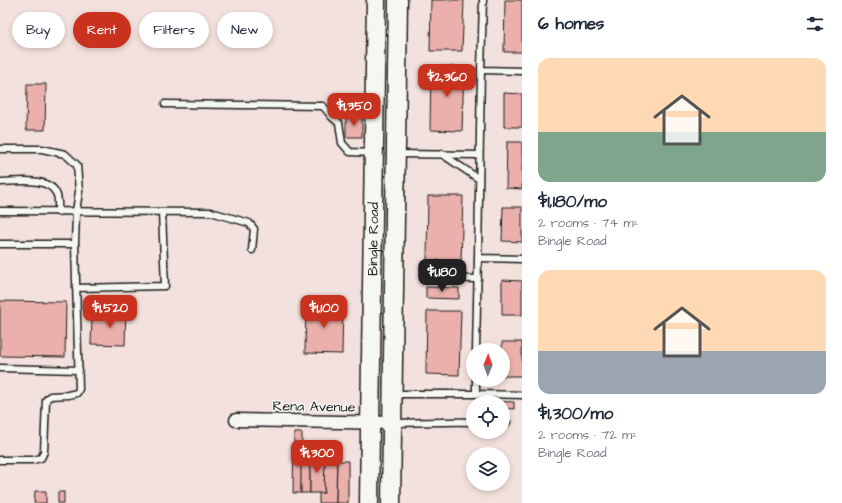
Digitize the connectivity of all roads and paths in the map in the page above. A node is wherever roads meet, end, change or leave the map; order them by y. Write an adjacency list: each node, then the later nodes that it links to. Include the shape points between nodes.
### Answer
1 (376, 0): 8 (main road, Bingle Road)
2 (398, 0): 9 (main road, Bingle Road)
3 (483, 0): 4 (lane)
4 (481, 70): 5 (lane); 11 (lane)
5 (522, 71)
6 (165, 104): 8 (lane, via 323,106 339,123 342,143 350,152)
7 (0, 149): 16 (lane, via 42,149 65,154 77,165 79,191)
8 (373, 153): 9 (main road); 34 (main road, Bingle Road)
9 (395, 154): 10 (lane); 30 (main road, Bingle Road)
10 (442, 154): 11 (lane); 12 (lane)
11 (480, 155): 12 (lane)
12 (479, 179): 21 (lane)
13 (0, 182): 15 (lane, via 46,183 56,192)
14 (0, 211): 15 (lane)
15 (58, 212): 16 (lane)
16 (76, 212): 17 (lane); 19 (lane)
17 (162, 212): 20 (lane, via 211,212 249,224 254,229); 25 (lane, via 166,286)
18 (0, 244): 19 (lane)
19 (75, 244): 25 (lane)
20 (252, 250)
21 (478, 258): 22 (lane); 24 (lane)
22 (522, 259)
23 (425, 278): 24 (lane)
24 (478, 279): 26 (lane)
25 (76, 288): 28 (lane)
26 (476, 343)
27 (0, 368): 28 (lane)
28 (79, 370): 37 (lane, via 77,393 50,396 46,400 44,452 41,458)
29 (476, 387): 31 (lane)
30 (393, 394): 31 (lane); 36 (main road, Bingle Road)
31 (476, 394): 32 (lane)
32 (522, 395)
33 (236, 420): 34 (street, Rena Avenue)
34 (370, 422): 36 (street, Rena Avenue); 38 (main road, Bingle Road)
35 (466, 422): 36 (lane)
36 (393, 423): 39 (main road, Bingle Road)
37 (0, 460)
38 (369, 503)
39 (391, 503)

